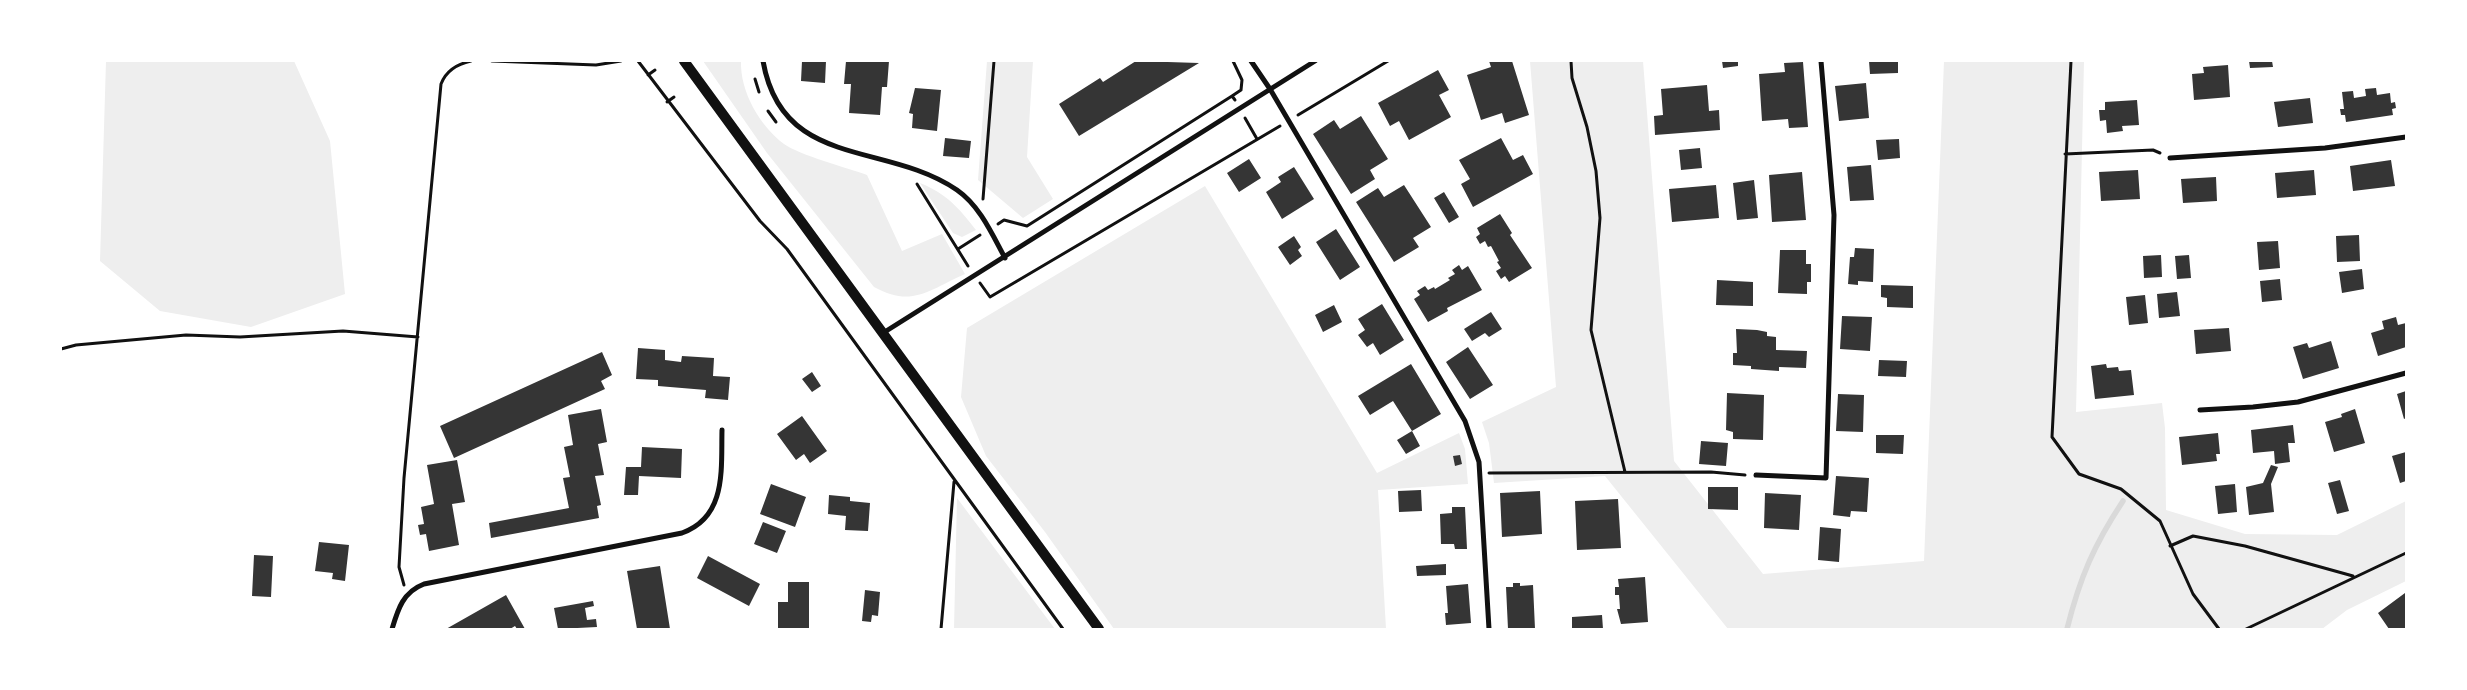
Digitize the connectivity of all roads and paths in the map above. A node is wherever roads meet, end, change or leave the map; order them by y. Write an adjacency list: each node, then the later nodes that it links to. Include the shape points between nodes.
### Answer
1 (471, 61): 39 (path, via 445,74 441,84)
2 (492, 61): 15 (path)
3 (621, 61): 15 (path, via 596,65)
4 (638, 61): 18 (path)
5 (684, 61): 38 (main road)
6 (763, 61): 33 (street, via 766,78 779,108 800,130 819,140 941,181 971,202)
7 (994, 61): 33 (path)
8 (1234, 61): 21 (path, via 1242,80 1241,90)
9 (1251, 61): 19 (street)
10 (1315, 61): 19 (street)
11 (1388, 61): 26 (path)
12 (1571, 61): 44 (path, via 1572,78 1588,127 1600,218 1591,330)
13 (1821, 61): 46 (street, via 1834,215 1826,478)
14 (2071, 61): 30 (path)
15 (532, 62)
16 (655, 70): 18 (path)
17 (753, 71): 20 (path)
18 (648, 75): 23 (path)
19 (1270, 89): 25 (street); 26 (street)
20 (761, 96)
21 (1232, 96): 25 (path); 34 (path, via 1027,226 1004,220)
22 (674, 97): 23 (path)
23 (668, 102): 47 (path, via 760,221 787,249)
24 (765, 105): 27 (path)
25 (1239, 108): 29 (path); 36 (street)
26 (1288, 121): 29 (path); 45 (street, via 1465,421 1477,451)
27 (782, 128)
28 (2406, 138): 31 (street)
29 (1257, 139): 37 (path, via 990,297)
30 (2065, 154): 31 (path, via 2153,150); 48 (path, via 2052,437 2078,474 2121,489 2160,521)
31 (2170, 158)
32 (910, 182): 35 (path, via 919,185)
33 (982, 217): 34 (street)
34 (989, 229): 35 (path); 36 (street)
35 (958, 249): 37 (path)
36 (1005, 258): 37 (street)
37 (975, 277): 38 (street)
38 (883, 334): 55 (main road)
39 (418, 337): 40 (path, via 343,331 240,337 186,334); 51 (path, via 399,567)
40 (61, 349)
41 (2406, 373): 42 (street, via 2298,402)
42 (2200, 410)
43 (722, 430): 51 (street, via 717,498 708,517 692,530 434,581)
44 (1625, 472): 45 (path); 46 (path, via 1711,472)
45 (1480, 473): 56 (street)
46 (1756, 476)
47 (954, 481): 53 (path); 54 (path)
48 (2170, 546): 50 (path, via 2193,536 2245,546); 57 (path, via 2193,594)
49 (2406, 552): 50 (path)
50 (2353, 576): 58 (path)
51 (409, 592): 52 (street, via 399,607)
52 (392, 629)
53 (941, 629)
54 (1063, 629)
55 (1099, 629)
56 (1489, 629)
57 (2219, 629)
58 (2246, 629)

